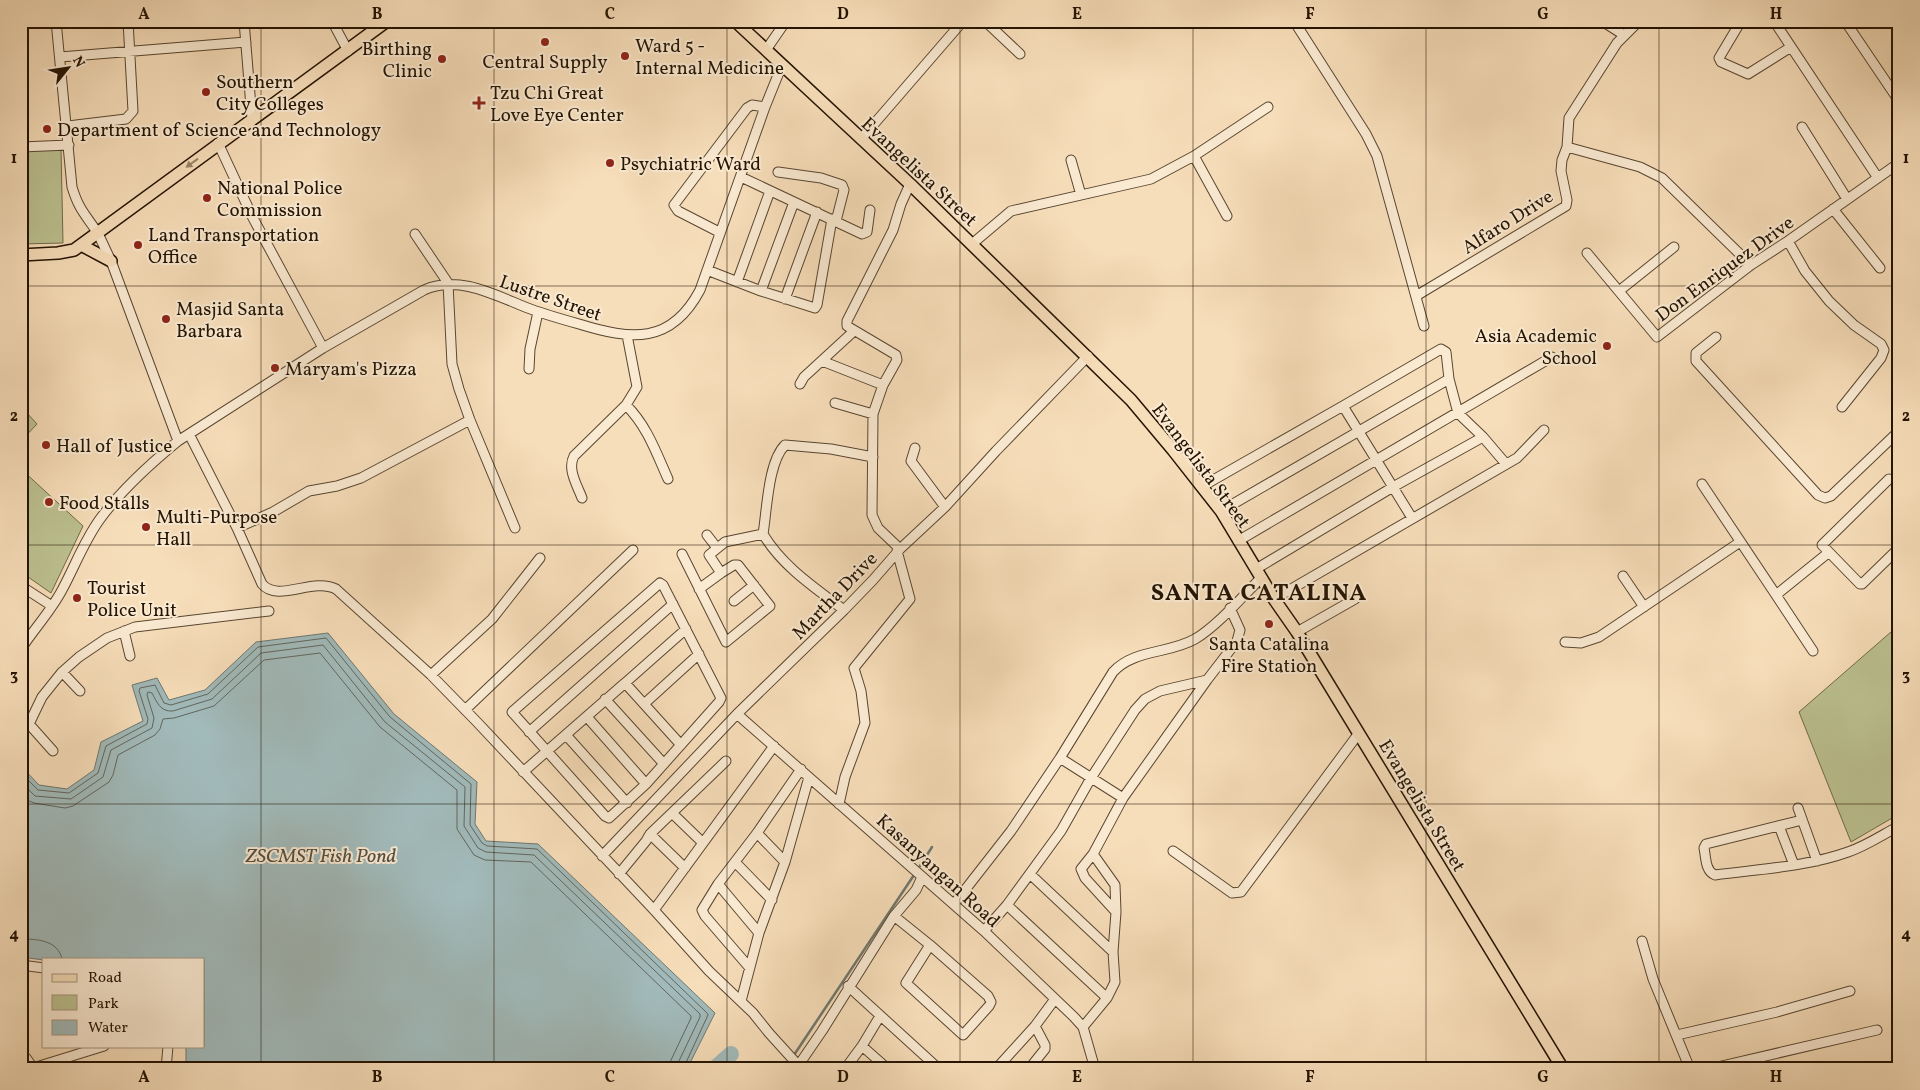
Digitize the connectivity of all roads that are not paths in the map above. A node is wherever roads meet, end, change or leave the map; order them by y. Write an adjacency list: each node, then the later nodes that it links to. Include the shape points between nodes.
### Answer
1 (56, 21): 23 (street)
2 (128, 21): 20 (street)
3 (244, 21): 17 (street)
4 (332, 21): 21 (street)
5 (387, 21): 21 (main road)
6 (735, 21): 19 (main road, Evangelista Street)
7 (786, 21): 19 (street)
8 (963, 21): 31 (street)
9 (985, 21): 22 (street)
10 (1294, 21): 69 (street, via 1377,156)
11 (1602, 21): 16 (street)
12 (1639, 21): 16 (street, Alfaro Drive)
13 (1741, 21): 18 (street, via 1719,58 1721,62 1748,74)
14 (1774, 21): 18 (street)
15 (1844, 21): 25 (street)
16 (1624, 35): 35 (street, Alfaro Drive, via 1570,118)
17 (246, 42): 20 (street); 28 (street)
18 (1791, 48): 41 (street)
19 (766, 50): 24 (main road, Evangelista Street)
20 (130, 51): 23 (street); 29 (street, via 133,110 130,116)
21 (348, 51): 28 (main road)
22 (1020, 54)
23 (60, 57): 29 (street)
24 (782, 65): 26 (street, Lustre Street); 31 (main road, Evangelista Street)
25 (1899, 102)
26 (765, 107): 40 (street, Lustre Street); 53 (street, via 752,105 747,108 674,205 678,211)
27 (1268, 107): 36 (street)
28 (252, 119): 32 (main road)
29 (68, 126): 33 (street)
30 (1802, 127): 45 (street)
31 (860, 139): 42 (main road, Evangelista Street)
32 (218, 143): 52 (main road, one-way to 52); 76 (street, via 253,218)
33 (69, 145): 34 (street); 52 (street, via 76,202)
34 (21, 147)
35 (1567, 147): 62 (street, via 1640,167 1662,178); 69 (street, Alfaro Drive, via 1561,170 1566,206)
36 (1194, 156): 44 (street, via 1151,180); 50 (street)
37 (1071, 160): 44 (street)
38 (1899, 163): 41 (street, Don Enriquez Drive)
39 (778, 172): 51 (street, via 821,178 842,186 844,190)
40 (741, 177): 43 (street); 53 (street, Lustre Street)
41 (1878, 178): 45 (street, Don Enriquez Drive)
42 (910, 184): 57 (main road, Evangelista Street); 73 (street, via 893,230 847,321 847,326)
43 (770, 191): 46 (street); 65 (street)
44 (1081, 195): 57 (street, via 1011,212)
45 (1847, 199): 47 (street, Don Enriquez Drive)
46 (794, 202): 49 (street); 67 (street)
47 (1833, 209): 55 (street, Don Enriquez Drive); 63 (street)
48 (870, 210): 51 (street, via 864,234)
49 (817, 212): 51 (street); 70 (street)
50 (1227, 216)
51 (834, 220): 70 (street, via 817,305 812,308)
52 (97, 232): 56 (main road); 61 (street)
53 (720, 232): 64 (street, Lustre Street)
54 (416, 234): 66 (street)
55 (1788, 241): 62 (street, Don Enriquez Drive); 87 (street, via 1805,271 1829,301 1884,350)
56 (81, 244): 60 (main road, via 74,250 58,253); 61 (main road)
57 (972, 244): 77 (main road, Evangelista Street)
58 (1674, 247): 68 (street)
59 (1587, 253): 68 (street, Don Enriquez Drive)
60 (21, 255)
61 (111, 260): 96 (street)
62 (1751, 265): 68 (street, Don Enriquez Drive, via 1657,337)
63 (1880, 268)
64 (707, 270): 65 (street); 74 (street, Lustre Street, via 700,290 684,315 654,332)
65 (737, 282): 67 (street)
66 (448, 284): 71 (street, Lustre Street, via 492,294); 76 (street, Lustre Street, via 424,290); 90 (street, via 452,364)
67 (761, 291): 70 (street)
68 (1619, 291)
69 (1416, 296): 72 (street)
70 (785, 299)
71 (538, 312): 74 (street, Lustre Street); 80 (street)
72 (1424, 326)
73 (854, 331): 79 (street); 83 (street, via 896,355 897,360)
74 (627, 335): 85 (street, via 637,387)
75 (1716, 337): 92 (street, via 1696,353 1696,361 1818,495 1831,496)
76 (323, 348): 94 (street, Lustre Street)
77 (1088, 356): 104 (main road, Evangelista Street, via 1150,422); 107 (street, Martha Drive)
78 (1552, 357): 88 (street)
79 (822, 361): 82 (street, via 804,376); 83 (street)
80 (529, 369)
81 (1449, 379): 86 (street, via 1446,352 1441,349); 88 (street); 93 (street)
82 (800, 384)
83 (883, 385): 89 (street)
84 (835, 403): 89 (street)
85 (626, 405): 101 (street, via 650,436); 106 (street, via 571,461)
86 (1343, 406): 93 (street); 104 (street)
87 (1842, 407)
88 (1458, 413): 95 (street); 99 (street)
89 (873, 414): 98 (street)
90 (470, 420): 110 (street, via 361,478 309,491); 111 (street)
91 (1544, 430): 100 (street, via 1526,451)
92 (1899, 431)
93 (1360, 432): 99 (street); 108 (street)
94 (189, 434): 96 (street, Lustre Street); 110 (street)
95 (1483, 437): 100 (street); 105 (street)
96 (178, 441): 134 (street, Lustre Street, via 130,484 100,518)
97 (915, 448): 107 (street, via 911,461)
98 (873, 457): 112 (street, via 785,445 774,464); 119 (street, via 872,515 878,528)
99 (1376, 459): 105 (street); 114 (street)
100 (1506, 464): 109 (street)
101 (668, 479)
102 (1889, 479): 120 (street, via 1823,542)
103 (1702, 484): 115 (street)
104 (1201, 487): 108 (main road, Evangelista Street)
105 (1393, 488): 109 (street); 124 (street)
106 (582, 498)
107 (945, 507): 119 (street, Martha Drive)
108 (1220, 511): 114 (main road, Evangelista Street)
109 (1412, 518): 130 (street)
110 (237, 528): 148 (street, via 266,588 278,592 317,585 336,589)
111 (515, 528)
112 (763, 534): 116 (street, via 725,542); 137 (street, via 787,565)
113 (708, 535): 116 (street)
114 (1238, 541): 124 (main road, Evangelista Street)
115 (1740, 542): 129 (street); 135 (street)
116 (717, 548): 123 (street, via 710,556)
117 (1899, 548): 120 (street, via 1862,584)
118 (633, 550): 154 (street)
119 (899, 550): 137 (street, Martha Drive); 175 (street, via 910,599 854,668 865,722)
120 (1828, 553): 129 (street)
121 (682, 554): 128 (street)
122 (540, 558): 148 (street, via 492,619)
123 (722, 573): 126 (street, via 738,565); 128 (street)
124 (1258, 574): 130 (main road, Evangelista Street); 136 (street)
125 (1623, 576): 135 (street)
126 (754, 585): 128 (street, via 770,606 726,642); 132 (street)
127 (21, 586): 134 (street)
128 (699, 589)
129 (1776, 596): 144 (street)
130 (1274, 599): 141 (main road, Evangelista Street)
131 (1355, 599): 141 (street)
132 (734, 601)
133 (673, 604): 139 (street); 158 (street); 158 (street, via 663,585 656,585 522,703 512,712)
134 (52, 606): 143 (street, Lustre Street)
135 (1644, 607): 142 (street, via 1599,637 1581,643)
136 (1230, 608): 149 (street, via 1240,635); 165 (street, via 1194,639 1121,664)
137 (844, 610): 155 (street, Martha Drive)
138 (269, 611): 140 (street)
139 (686, 629): 145 (street); 150 (street)
140 (124, 631): 146 (street); 147 (street, via 106,638)
141 (1297, 632): 159 (main road, Evangelista Street)
142 (1565, 642)
143 (21, 649)
144 (1813, 651)
145 (699, 654): 153 (street); 161 (street, via 721,698)
146 (130, 656)
147 (62, 672): 151 (street); 157 (street)
148 (430, 676): 154 (street)
149 (1207, 680): 171 (street, via 1160,691 1145,698); 173 (street)
150 (625, 682): 152 (street); 153 (street)
151 (80, 691)
152 (605, 700): 156 (street); 167 (street)
153 (644, 704): 161 (street)
154 (465, 710): 169 (street)
155 (737, 714): 162 (street, Kasanyangan Road); 186 (street, Martha Drive)
156 (587, 716): 160 (street); 172 (street)
157 (25, 724): 163 (street)
158 (529, 732): 164 (street)
159 (1359, 733): 184 (street, via 1241,892 1232,893); 233 (main road, Evangelista Street)
160 (566, 735): 164 (street); 174 (street)
161 (681, 745): 167 (street)
162 (774, 746): 168 (street, Kasanyangan Road); 183 (street)
163 (53, 751)
164 (547, 752): 169 (street); 174 (street, via 604,816 609,818)
165 (1060, 758): 171 (street); 197 (street)
166 (726, 761): 177 (street)
167 (664, 764): 172 (street)
168 (800, 769): 170 (street, Kasanyangan Road); 181 (street)
169 (523, 772): 186 (street)
170 (810, 776): 175 (street, Kasanyangan Road); 189 (street)
171 (1091, 778): 173 (street); 193 (street, via 1061,831)
172 (646, 784): 174 (street)
173 (1122, 798): 185 (street)
174 (627, 803)
175 (838, 804): 194 (street, Kasanyangan Road)
176 (1798, 808): 178 (street)
177 (672, 813): 182 (street); 183 (street)
178 (1802, 820): 179 (street); 187 (street)
179 (1779, 826): 190 (street); 190 (street, via 1706,844 1708,869 1715,875)
180 (1899, 826): 187 (street, via 1866,845)
181 (757, 833): 188 (street); 189 (street)
182 (650, 834): 191 (street); 192 (street)
183 (703, 843): 191 (street)
184 (1173, 851)
185 (1093, 854): 200 (street, via 1115,885); 200 (street, via 1081,872)
186 (602, 856): 192 (street)
187 (1817, 861): 190 (street)
188 (735, 862): 195 (street); 196 (street)
189 (785, 862): 196 (street)
190 (1794, 865)
191 (685, 868): 199 (street)
192 (619, 874): 199 (street)
193 (1030, 874): 198 (street); 206 (street)
194 (922, 877): 197 (street, Kasanyangan Road); 201 (street, via 916,890)
195 (718, 884): 203 (street); 209 (street, via 702,910)
196 (772, 900): 203 (street)
197 (954, 904): 202 (street, Kasanyangan Road)
198 (1007, 905): 202 (street); 212 (street)
199 (654, 910): 214 (street, via 709,972)
200 (1116, 912): 206 (street)
201 (894, 916): 205 (street); 210 (street)
202 (984, 931): 213 (street, Kasanyangan Road)
203 (759, 933): 209 (street)
204 (1642, 941): 219 (street, via 1653,979)
205 (930, 945): 205 (street, via 991,1002 963,1035 906,983)
206 (1113, 952): 212 (street, via 1115,982)
207 (21, 965): 208 (street)
208 (42, 968)
209 (749, 968): 214 (street)
210 (848, 986): 215 (street); 224 (street)
211 (1850, 992): 219 (street)
212 (1107, 998): 217 (street)
213 (1055, 999): 216 (street); 217 (street, Kasanyangan Road)
214 (741, 1001): 224 (street)
215 (880, 1016): 220 (street); 226 (street)
216 (1035, 1026): 230 (street); 231 (street, via 1045,1049)
217 (1083, 1027): 232 (street, Kasanyangan Road)
218 (1877, 1030): 235 (street)
219 (1677, 1035): 234 (street)
220 (862, 1046): 228 (street); 229 (street)
221 (98, 1048): 225 (street)
222 (168, 1048): 227 (street)
223 (21, 1059): 225 (street, via 26,1058)
224 (797, 1067)
225 (33, 1068)
226 (936, 1068)
227 (166, 1069)
228 (845, 1069)
229 (888, 1069)
230 (996, 1069)
231 (1029, 1069)
232 (1095, 1069)
233 (1563, 1069)
234 (1690, 1069)
235 (1709, 1069)

